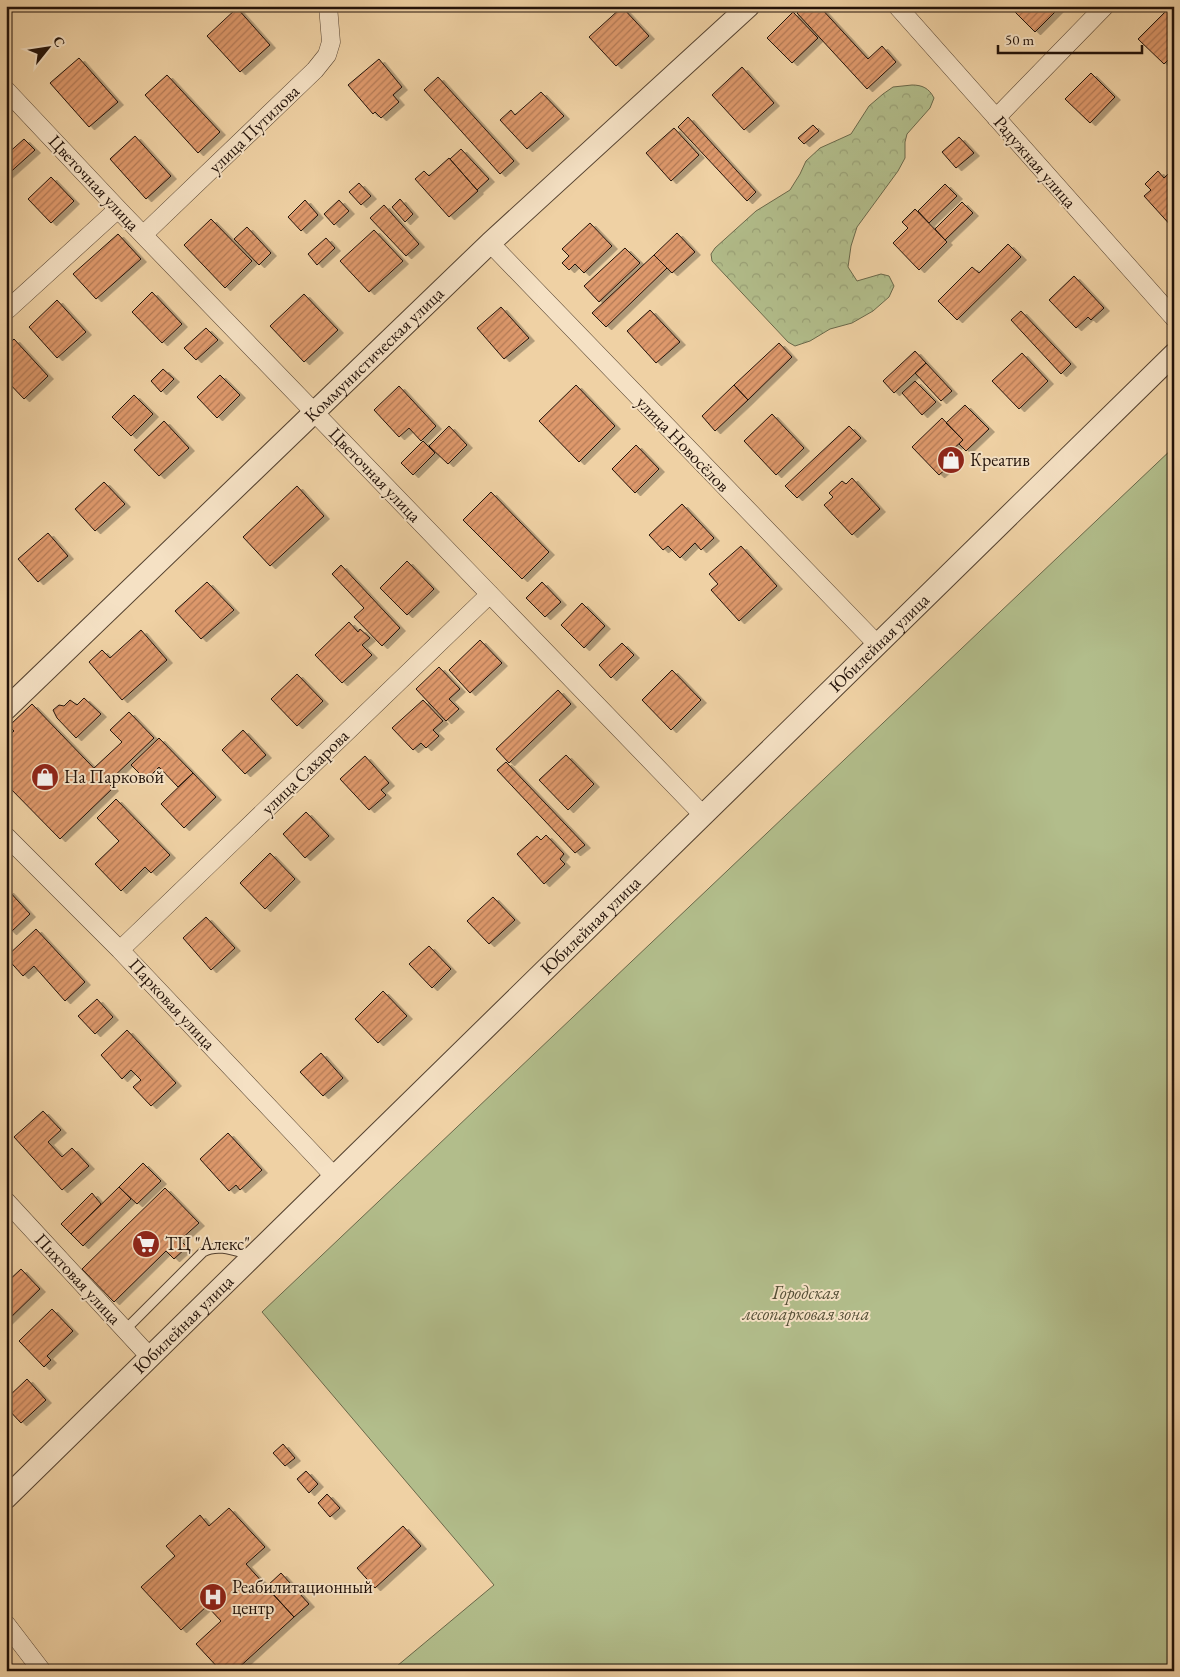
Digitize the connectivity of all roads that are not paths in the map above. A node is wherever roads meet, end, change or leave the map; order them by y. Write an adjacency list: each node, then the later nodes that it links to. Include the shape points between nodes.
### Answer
1 (328, 6): 8 (street, улица Путилова, via 331,42 328,55)
2 (749, 6): 9 (street, Коммунистическая улица)
3 (897, 6): 6 (street, Радужная улица)
4 (1105, 6): 6 (street)
5 (6, 90): 7 (street, Цветочная улица)
6 (996, 118): 11 (street, Радужная улица)
7 (118, 209): 8 (street, Цветочная улица); 10 (street)
8 (143, 235): 13 (street, Цветочная улица)
9 (490, 243): 13 (street, Коммунистическая улица); 15 (street, улица Новосёлов)
10 (6, 311)
11 (1174, 318)
12 (1174, 354): 15 (street, Юбилейная улица)
13 (315, 412): 14 (street, Цветочная улица); 16 (street, Коммунистическая улица)
14 (490, 594): 17 (street, Цветочная улица); 19 (street, улица Сахарова)
15 (877, 644): 17 (street, Юбилейная улица)
16 (6, 708)
17 (703, 815): 20 (street, Юбилейная улица)
18 (6, 836): 19 (street, Парковая улица)
19 (120, 950): 20 (street, Парковая улица)
20 (334, 1176): 22 (street, Юбилейная улица)
21 (6, 1201): 23 (street, Пихтовая улица)
22 (253, 1256): 23 (lane, via 210,1248); 24 (street, Юбилейная улица)
23 (125, 1330): 24 (street, Пихтовая улица)
24 (150, 1357): 25 (street, Юбилейная улица)
25 (6, 1498)
26 (6, 1624): 27 (street)
27 (42, 1671)

